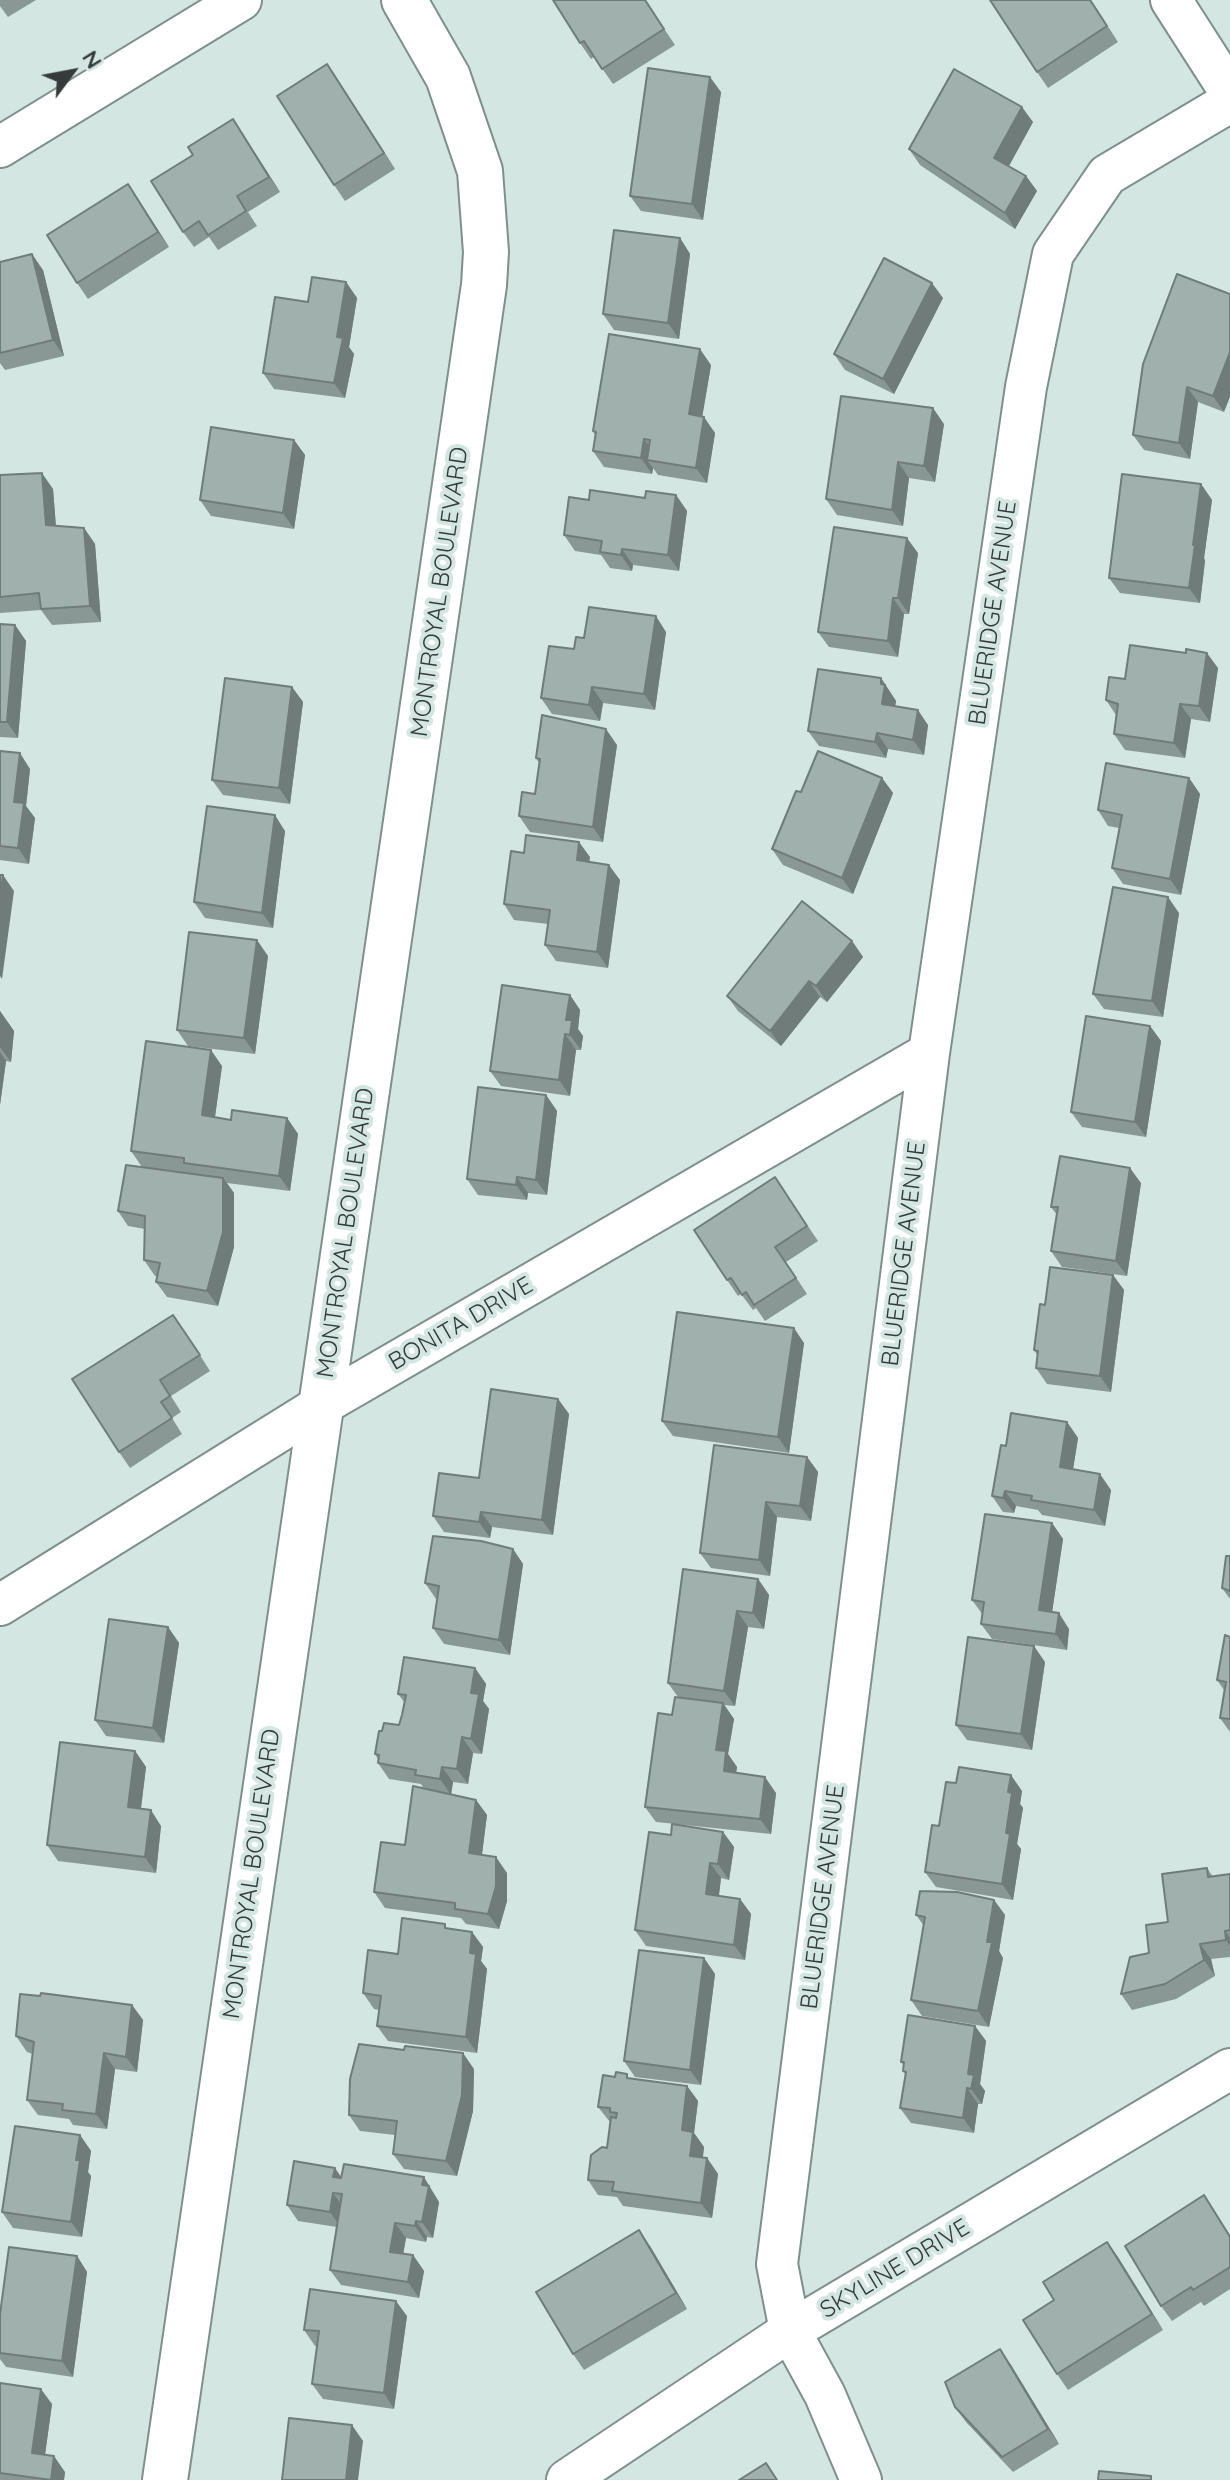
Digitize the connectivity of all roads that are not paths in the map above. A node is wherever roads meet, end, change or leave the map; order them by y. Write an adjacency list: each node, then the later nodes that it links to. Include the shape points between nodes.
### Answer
1 (241, 0): 6 (street)
2 (404, 0): 8 (street, MONTROYAL BOULEVARD, via 448,77 480,171 485,274)
3 (1171, 0): 4 (street)
4 (1230, 92)
5 (1230, 102): 7 (street, BLUERIDGE AVENUE, via 1107,175 1053,254 1026,387)
6 (0, 147)
7 (929, 1053): 8 (street, BONITA DRIVE); 11 (street, BLUERIDGE AVENUE, via 777,2264)
8 (320, 1406): 9 (street, BONITA DRIVE); 12 (street, MONTROYAL BOULEVARD)
9 (0, 1605)
10 (1230, 2069): 11 (street, SKYLINE DRIVE)
11 (790, 2331): 13 (street, SKYLINE DRIVE); 14 (street, BLUERIDGE AVENUE, via 825,2395)
12 (165, 2480)
13 (567, 2480)
14 (861, 2480)

